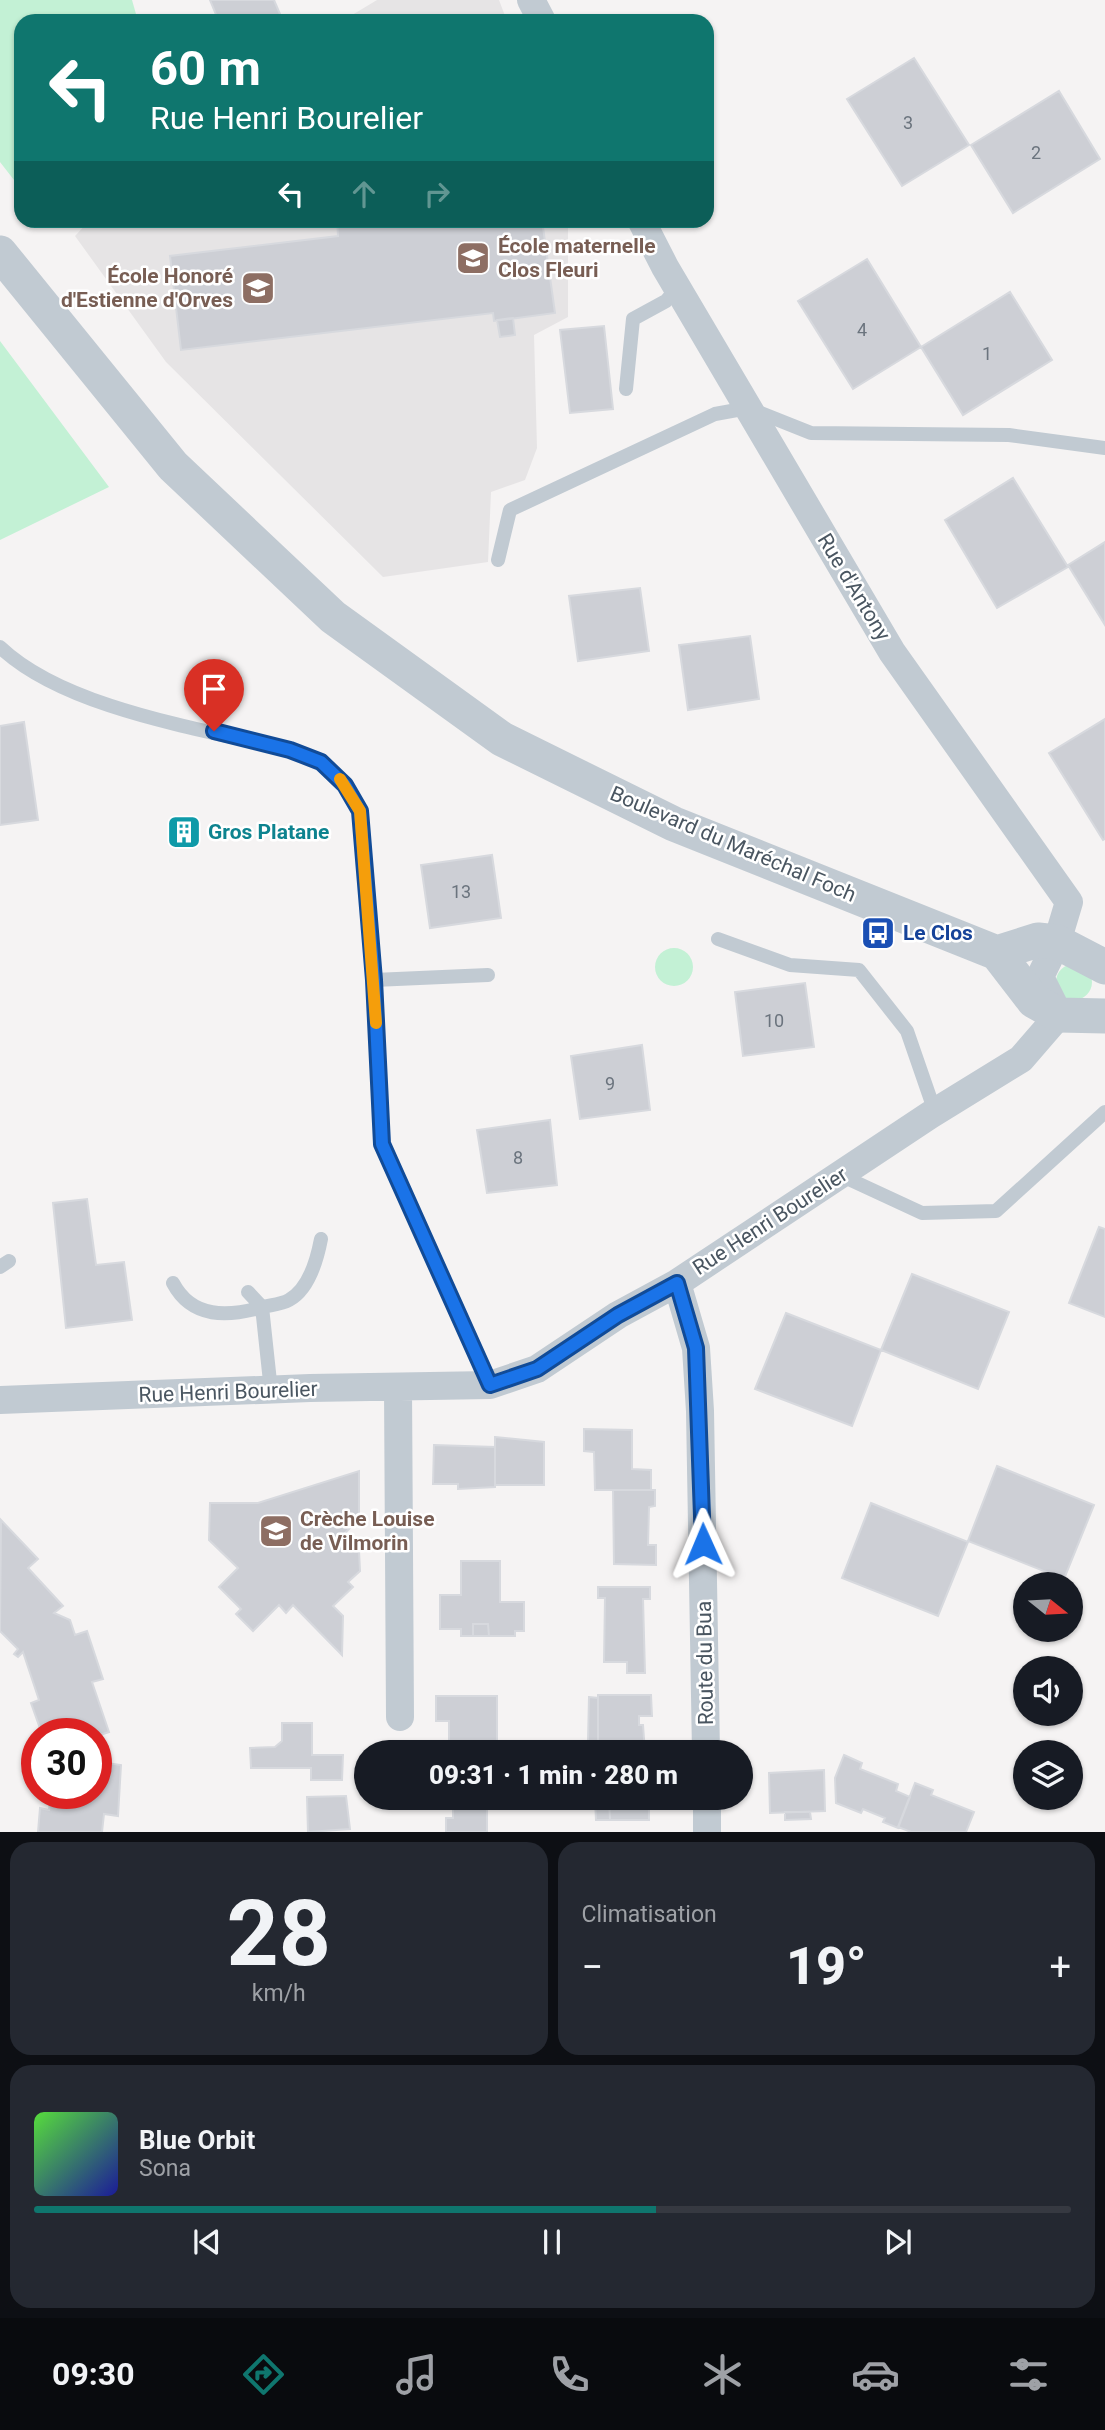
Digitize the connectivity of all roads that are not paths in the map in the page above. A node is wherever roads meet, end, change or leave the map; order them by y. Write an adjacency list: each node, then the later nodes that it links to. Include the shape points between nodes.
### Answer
1 (645, 228): 3 (street, Rue d'Antony)
2 (0, 253): 11 (street, Boulevard du Maréchal Foch, via 173,466 333,617 502,739 674,824)
3 (677, 288): 4 (lane, via 666,301 633,318); 5 (street, Rue d'Antony)
4 (626, 389)
5 (748, 408): 6 (lane, via 811,433 1009,435); 7 (lane, via 715,414 510,510); 10 (street, Rue d'Antony, via 892,652 1069,902)
6 (1105, 448)
7 (498, 560)
8 (0, 647): 14 (lane, via 14,660 86,699 290,750 321,762 345,785 360,811)
9 (718, 939): 17 (lane, via 790,965 859,970 906,1031)
10 (1057, 942): 11 (street, via 1038,940); 12 (street); 15 (street, via 1040,977)
11 (997, 953): 15 (street, via 1034,1002)
12 (1105, 967)
13 (488, 975): 14 (lane)
14 (374, 980): 25 (lane, via 382,1144)
15 (1059, 1015): 16 (street); 17 (street, Rue Henri Bourelier, via 1021,1059)
16 (1105, 1016)
17 (935, 1112): 19 (street, Rue Henri Bourelier)
18 (1105, 1112): 19 (lane, via 996,1211 922,1213)
19 (840, 1175): 22 (street, Rue Henri Bourelier)
20 (321, 1239): 24 (lane, via 317,1262 304,1285 289,1300)
21 (173, 1283): 24 (lane, via 181,1298 213,1313 234,1315)
22 (677, 1283): 25 (street, Rue Henri Bourelier, via 618,1315 537,1369); 30 (street, Route du Bua, via 696,1348 699,1385)
23 (248, 1292): 24 (lane)
24 (262, 1307): 27 (lane)
25 (490, 1385): 26 (street, Rue Henri Bourelier)
26 (398, 1387): 27 (street, Rue Henri Bourelier); 29 (street)
27 (271, 1391): 28 (street, Rue Henri Bourelier)
28 (0, 1400)
29 (401, 1717)
30 (706, 1740)
31 (707, 1810): 32 (street)
32 (708, 1832)

